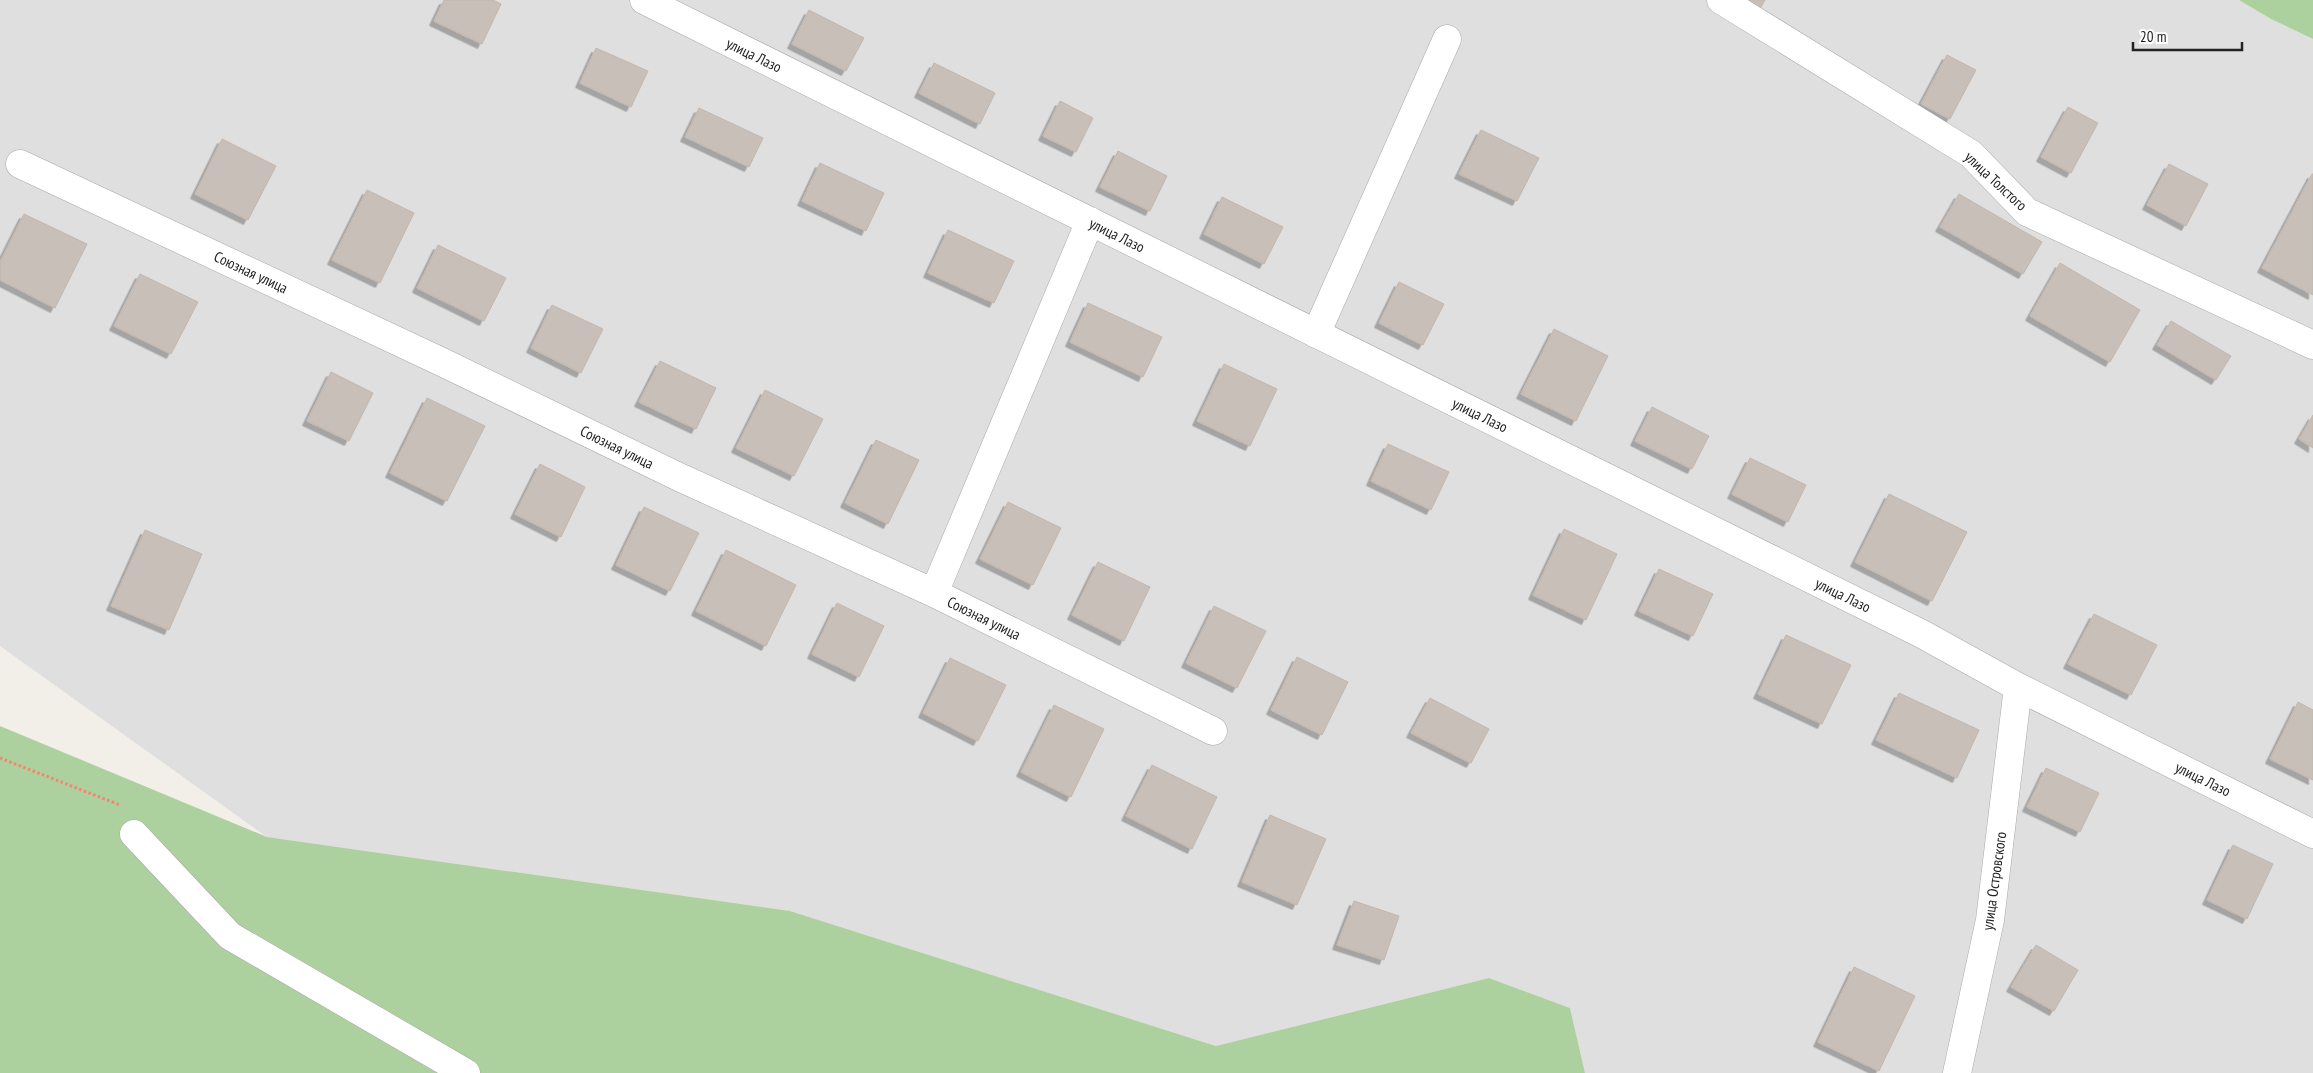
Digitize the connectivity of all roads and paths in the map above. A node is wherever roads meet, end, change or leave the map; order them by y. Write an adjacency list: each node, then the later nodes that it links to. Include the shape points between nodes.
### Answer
1 (644, 0): 5 (street, улица Лазо)
2 (1721, 0): 7 (street, улица Толстого, via 1971,154 2027,212)
3 (1447, 40): 6 (street)
4 (20, 164): 8 (street, Союзная улица, via 679,477)
5 (1090, 221): 6 (street, улица Лазо); 8 (street)
6 (1316, 334): 9 (street, улица Лазо, via 1922,634)
7 (2313, 346)
8 (934, 593): 10 (street, Союзная улица)
9 (2018, 687): 13 (street, улица Лазо); 15 (street, улица Островского, via 1990,920)
10 (1213, 731)
11 (0, 758): 12 (path, via 124,806)
12 (134, 834): 14 (street, via 230,936)
13 (2313, 834)
14 (466, 1073)
15 (1957, 1073)

